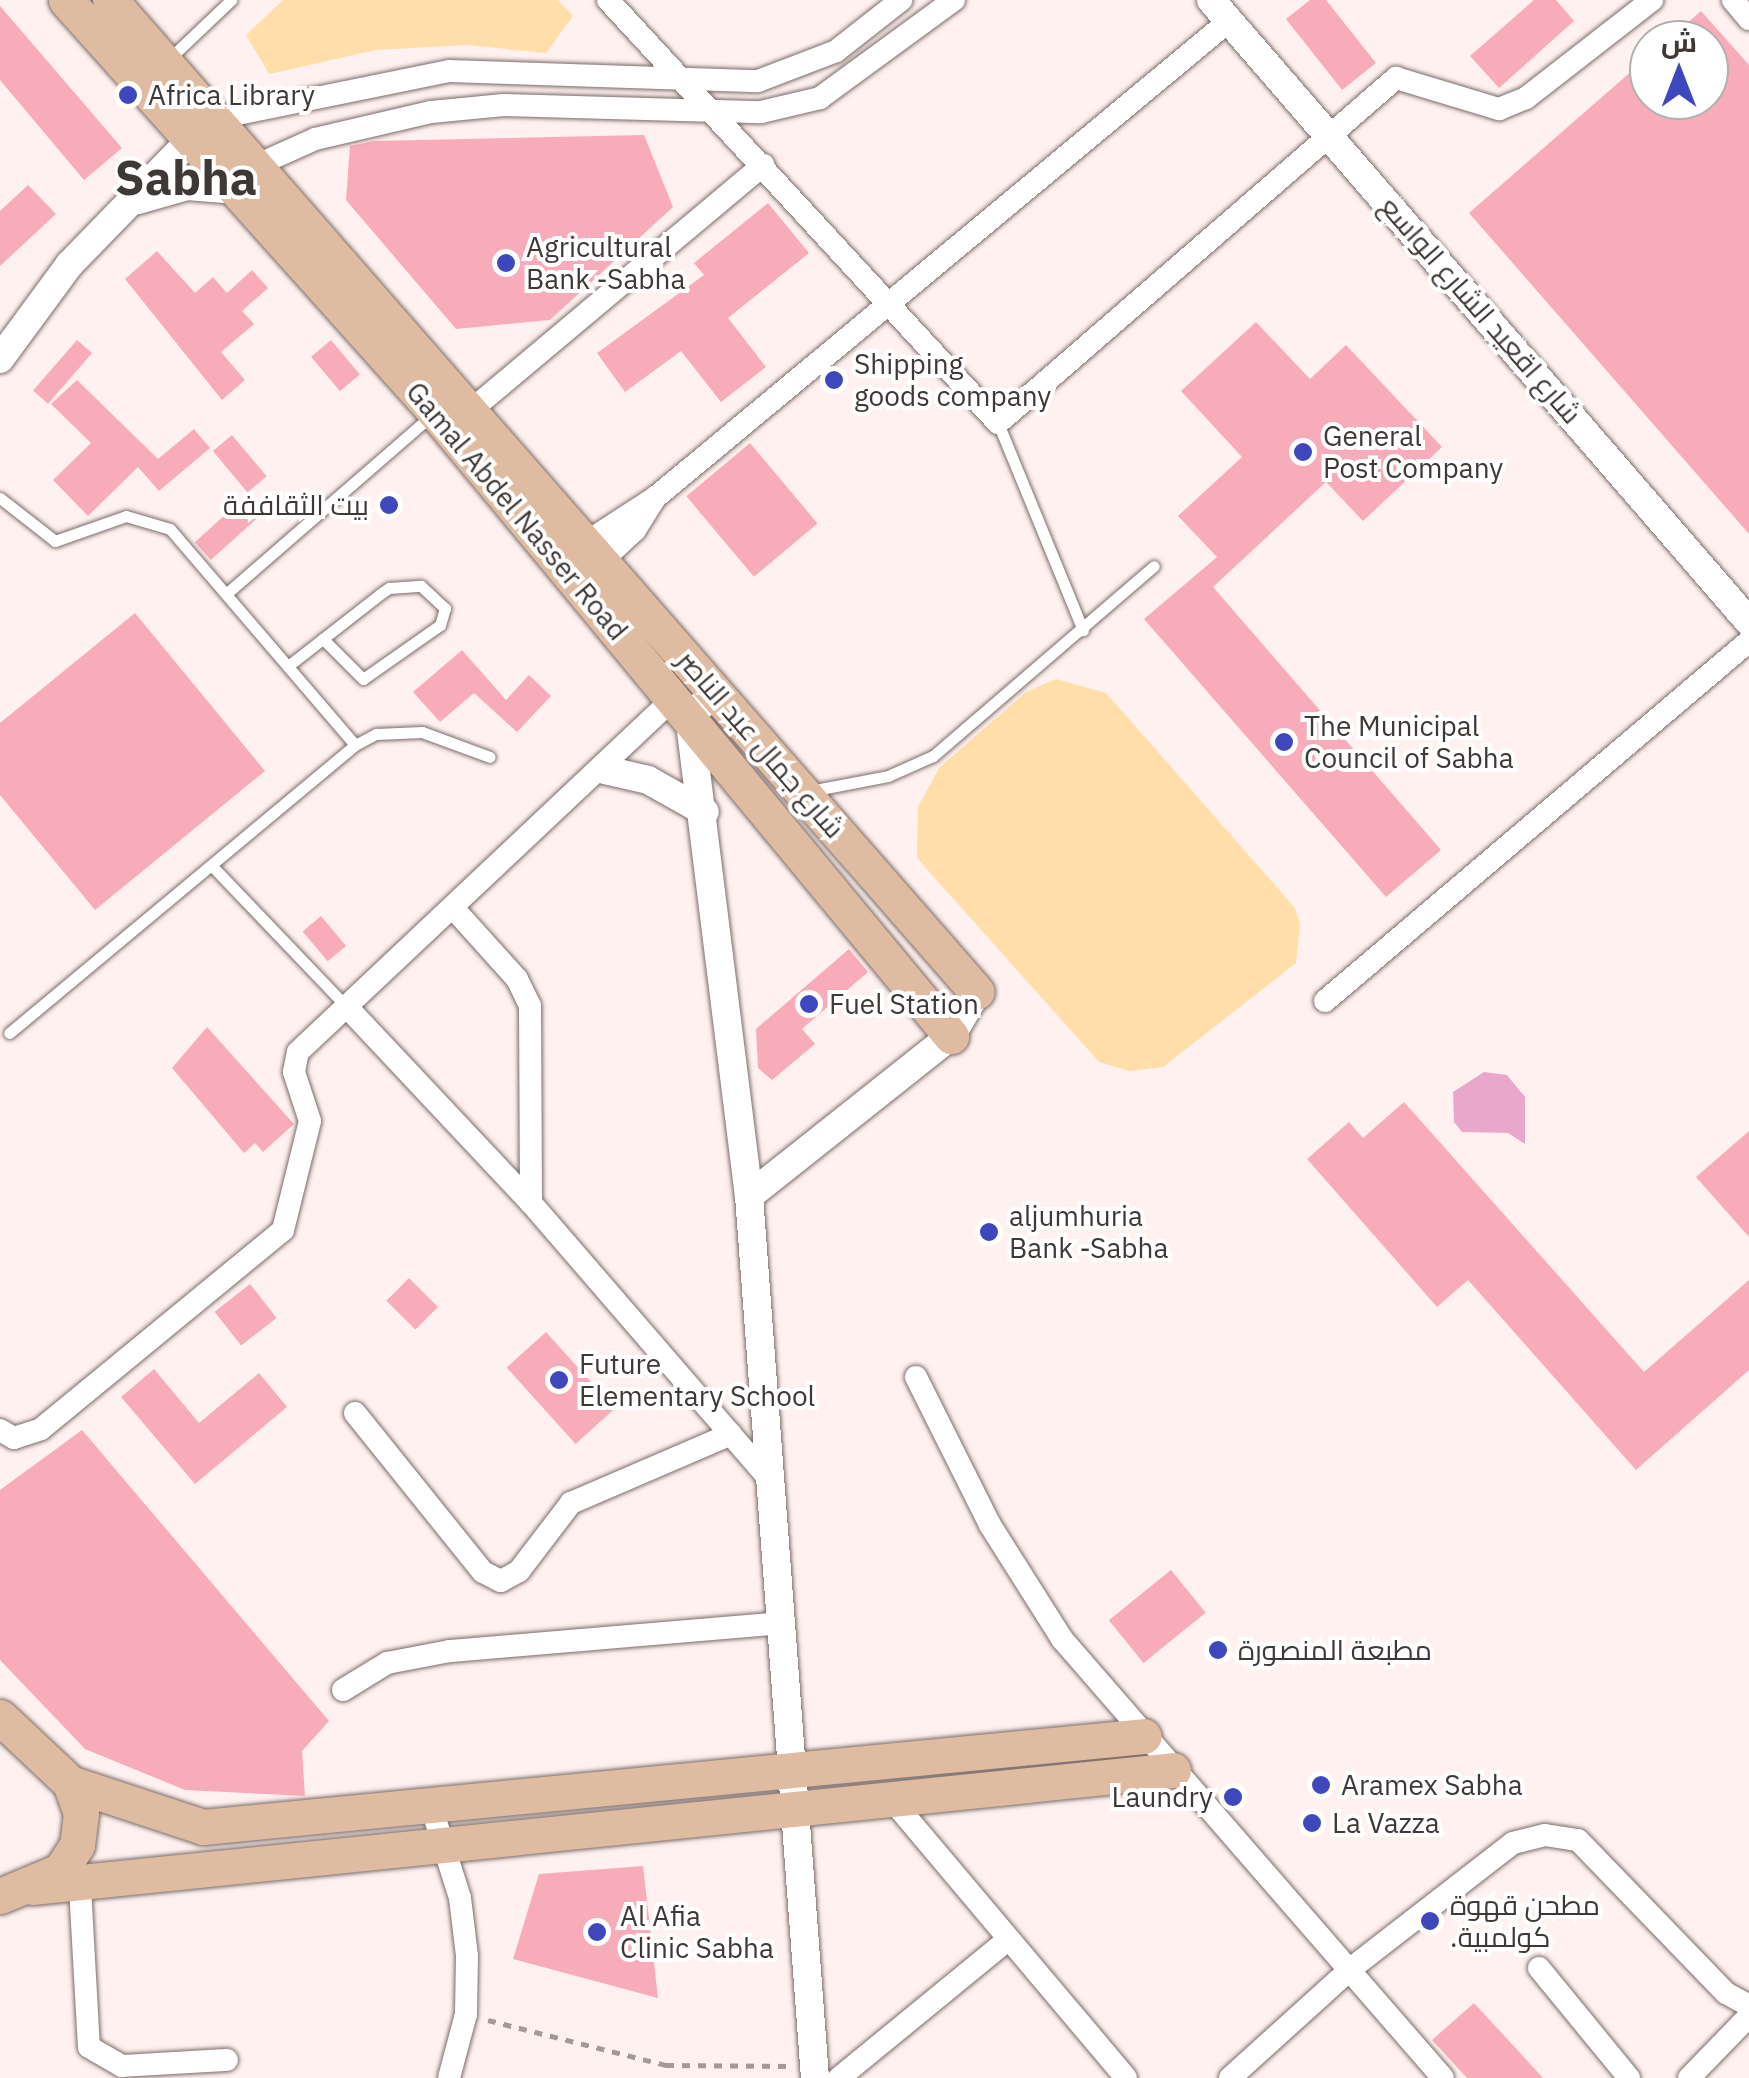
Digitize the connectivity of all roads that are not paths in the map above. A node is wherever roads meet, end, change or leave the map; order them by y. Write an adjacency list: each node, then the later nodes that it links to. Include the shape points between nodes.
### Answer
1 (66, 0): 14 (main road, Gamal Abdel Nasser Road)
2 (110, 0): 11 (main road)
3 (231, 0): 11 (lane)
4 (608, 0): 12 (street)
5 (901, 0): 12 (street, via 804,68 758,81)
6 (954, 0): 13 (street, via 820,98 761,112)
7 (1652, 0): 15 (street, via 1526,98 1499,109 1396,78)
8 (1733, 0): 10 (street)
9 (1220, 10): 15 (street, شارع اقعيد الشارع الواسع); 19 (street)
10 (1749, 19)
11 (165, 63): 14 (main road)
12 (681, 80): 13 (street); 14 (street, via 449,71)
13 (707, 112): 16 (street); 17 (street, via 504,105 431,112 315,139)
14 (202, 127): 17 (main road, Gamal Abdel Nasser Road); 18 (street)
15 (1329, 134): 22 (street); 27 (street, شارع اقعيد الشارع الواسع)
16 (763, 165): 19 (street); 21 (street)
17 (247, 178): 18 (street); 21 (main road, Gamal Abdel Nasser Road)
18 (138, 200): 20 (street, via 68,265)
19 (888, 298): 22 (street); 24 (street)
20 (0, 358)
21 (452, 412): 24 (main road, Gamal Abdel Nasser Road); 26 (lane)
22 (998, 423): 28 (lane)
23 (0, 498): 26 (lane, via 54,541 126,516 157,521)
24 (581, 562): 32 (main road, شارع جمال عبد الناصر); 33 (main road, Gamal Abdel Nasser Road)
25 (1154, 566): 28 (lane)
26 (226, 594): 31 (lane)
27 (1749, 622)
28 (1083, 630): 37 (lane, via 933,756 888,776)
29 (322, 639): 29 (lane, via 400,584 421,586 445,608 440,625 363,679); 31 (lane)
30 (1749, 641): 42 (street)
31 (288, 666): 34 (lane)
32 (718, 693): 33 (street); 37 (main road, شارع جمال عبد الناصر)
33 (682, 706): 36 (street); 38 (street); 45 (main road, Gamal Abdel Nasser Road)
34 (354, 745): 35 (lane, via 387,732 422,732); 39 (lane)
35 (490, 757)
36 (606, 770): 38 (street, via 648,780); 40 (street)
37 (803, 796): 41 (main road, شارع جمال عبد الناصر)
38 (705, 812): 46 (street)
39 (213, 867): 43 (lane); 44 (lane)
40 (454, 910): 43 (street); 47 (street, via 517,979 530,1006)
41 (977, 992): 45 (street)
42 (1325, 1001)
43 (347, 1008): 47 (street); 50 (street, via 294,1061 310,1121 283,1230 40,1429 14,1438)
44 (9, 1033)
45 (951, 1036): 46 (street)
46 (749, 1196): 52 (street)
47 (531, 1204): 51 (street)
48 (916, 1377): 56 (street, via 1023,1581)
49 (356, 1412): 51 (street, via 482,1572 501,1581 519,1571 571,1503)
50 (0, 1430)
51 (731, 1434): 52 (street)
52 (769, 1479): 53 (street)
53 (782, 1622): 54 (street, via 450,1650 387,1663); 60 (street)
54 (343, 1690)
55 (0, 1717): 58 (main road)
56 (1144, 1736): 59 (street); 60 (main road)
57 (0, 1753): 58 (main road)
58 (42, 1759): 61 (main road)
59 (1173, 1770): 62 (main road); 69 (street)
60 (792, 1772): 63 (main road); 64 (street)
61 (70, 1783): 63 (main road, via 203,1826); 67 (main road, via 81,1813 77,1845 60,1871)
62 (892, 1800): 64 (main road); 68 (street)
63 (432, 1806): 65 (street)
64 (796, 1810): 65 (main road); 74 (street)
65 (444, 1842): 66 (main road); 76 (street, via 460,1898 466,2014)
66 (80, 1887): 67 (main road); 73 (street, via 89,2047 122,2066)
67 (16, 1891)
68 (1006, 1942): 74 (street); 77 (street)
69 (1354, 1967): 71 (street, via 1514,1843 1546,1835 1578,1840); 78 (street); 79 (street)
70 (1539, 1968): 75 (street)
71 (1749, 2006)
72 (1749, 2016): 80 (street)
73 (228, 2060)
74 (823, 2074)
75 (1626, 2077)
76 (449, 2078)
77 (1126, 2078)
78 (1230, 2078)
79 (1443, 2078)
80 (1689, 2078)

